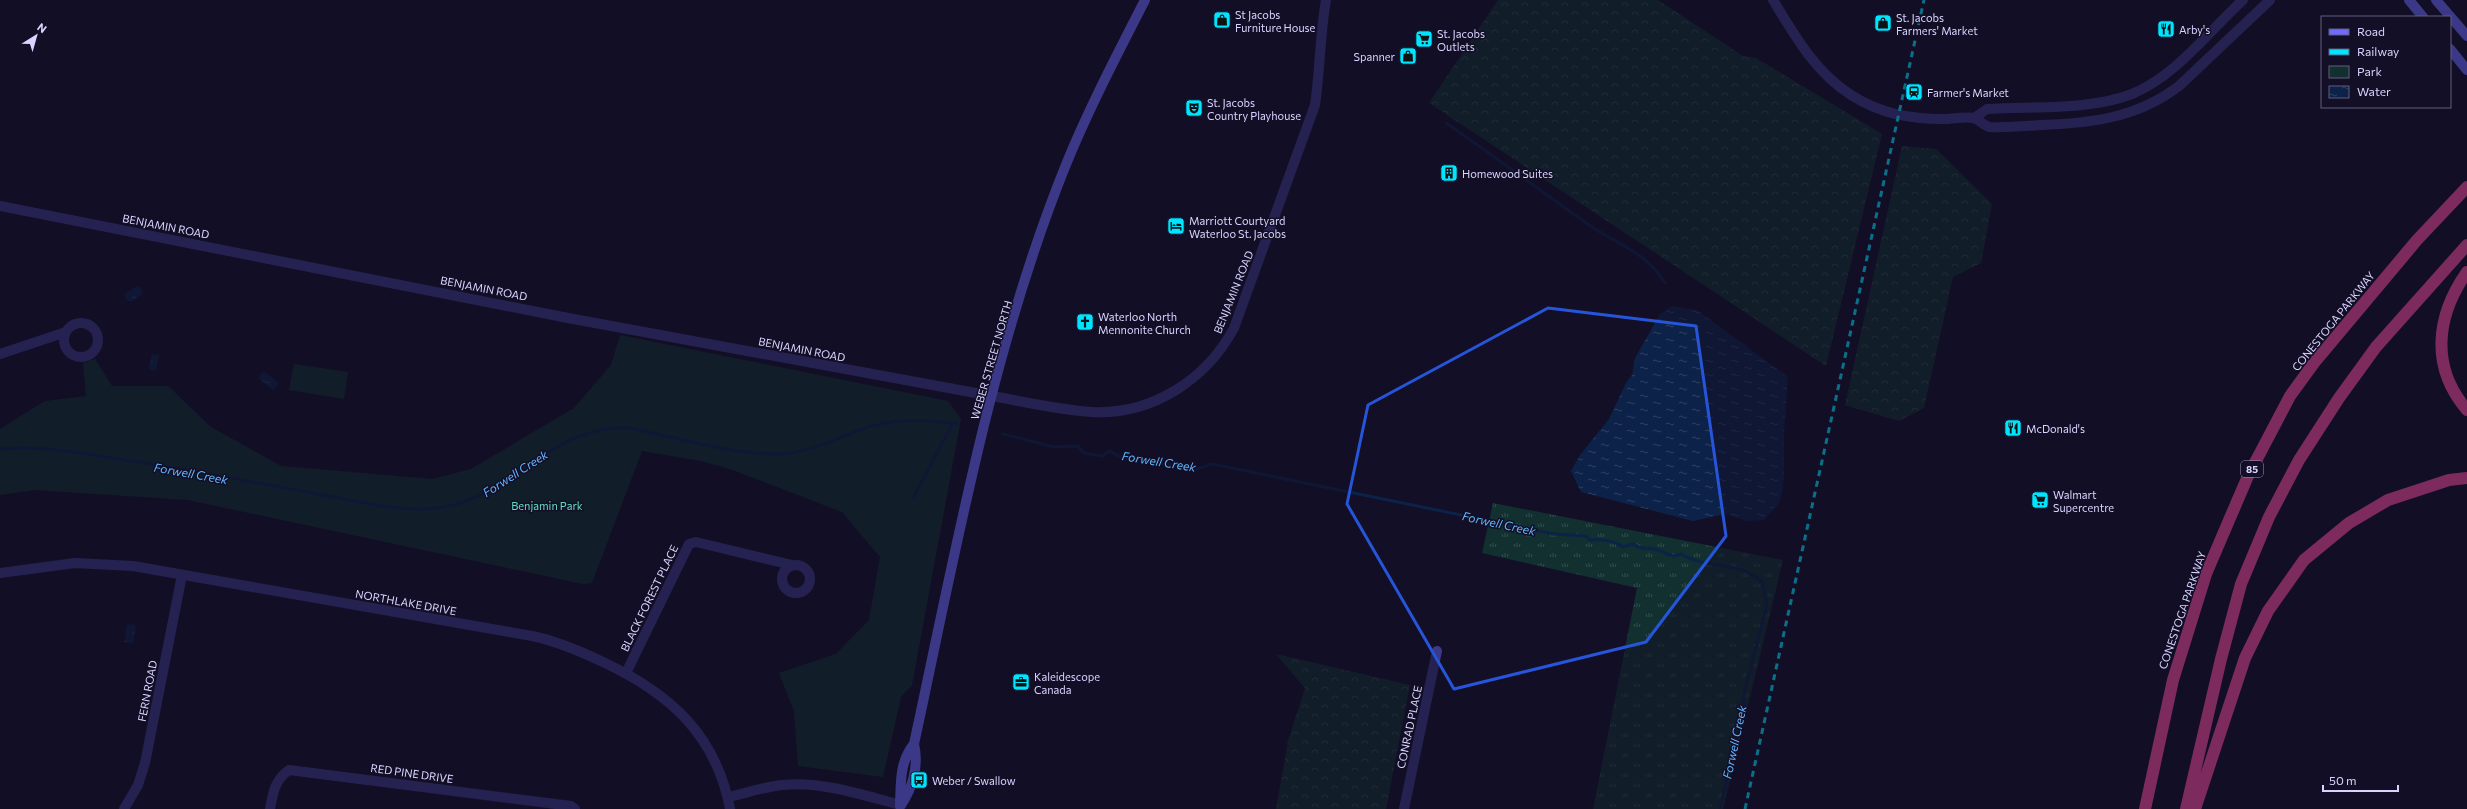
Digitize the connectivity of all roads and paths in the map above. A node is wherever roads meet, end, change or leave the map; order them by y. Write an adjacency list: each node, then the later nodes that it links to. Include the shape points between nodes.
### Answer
1 (1145, 0): 21 (main road, WEBER STREET NORTH, via 1108,73 1066,166 1034,255)
2 (1326, 0): 21 (street, BENJAMIN ROAD, via 1315,104 1234,328 1215,357 1193,379 1179,388 1149,403 1123,410 1091,412)
3 (1774, 0): 14 (street, via 1811,59 1820,70 1851,95 1871,106 1915,119)
4 (2243, 0): 14 (street, via 2178,62 2133,93 2098,103 1987,109)
5 (2270, 0): 14 (street, via 2179,86 2138,110 2086,123 1988,127)
6 (2409, 0): 8 (main road)
7 (2436, 0): 9 (main road)
8 (2422, 16)
9 (2450, 16)
10 (2451, 17): 11 (main road)
11 (2467, 36)
12 (2451, 50): 13 (main road)
13 (2467, 70)
14 (1974, 118)
15 (2467, 187): 36 (highway, CONESTOGA PARKWAY / 85, via 2417,240 2319,357 2290,396 2252,470 2206,574 2175,672)
16 (0, 206): 21 (street, BENJAMIN ROAD, via 568,318)
17 (2467, 245): 37 (highway, via 2376,347 2299,460 2269,517 2241,584)
18 (2467, 272): 22 (highway, via 2448,309 2441,332 2443,368 2450,386)
19 (66, 332): 20 (street)
20 (0, 354)
21 (992, 396): 30 (main road, WEBER STREET NORTH, via 956,546 914,744 916,759 912,780)
22 (2467, 410)
23 (2467, 478): 38 (highway, via 2449,480 2388,500 2349,523 2304,560 2268,611 2245,658)
24 (792, 565): 28 (street, BLACK FOREST PLACE, via 696,542 689,544)
25 (0, 573): 26 (street, NORTHLAKE DRIVE, via 49,565 86,563 133,566)
26 (182, 575): 28 (street, NORTHLAKE DRIVE, via 538,638 562,644); 31 (street, FERN ROAD, via 146,763 138,785)
27 (1437, 651): 35 (street, CONRAD PLACE)
28 (626, 673): 29 (street, NORTHLAKE DRIVE, via 662,696 693,725 718,768)
29 (728, 797): 30 (street, via 796,784 834,788); 34 (street, NORTHLAKE DRIVE)
30 (900, 807)
31 (124, 809)
32 (270, 809): 33 (street, RED PINE DRIVE, via 275,784 280,776 290,770 563,805)
33 (575, 809)
34 (730, 809)
35 (1404, 809)
36 (2145, 809)
37 (2186, 809)
38 (2195, 809)

